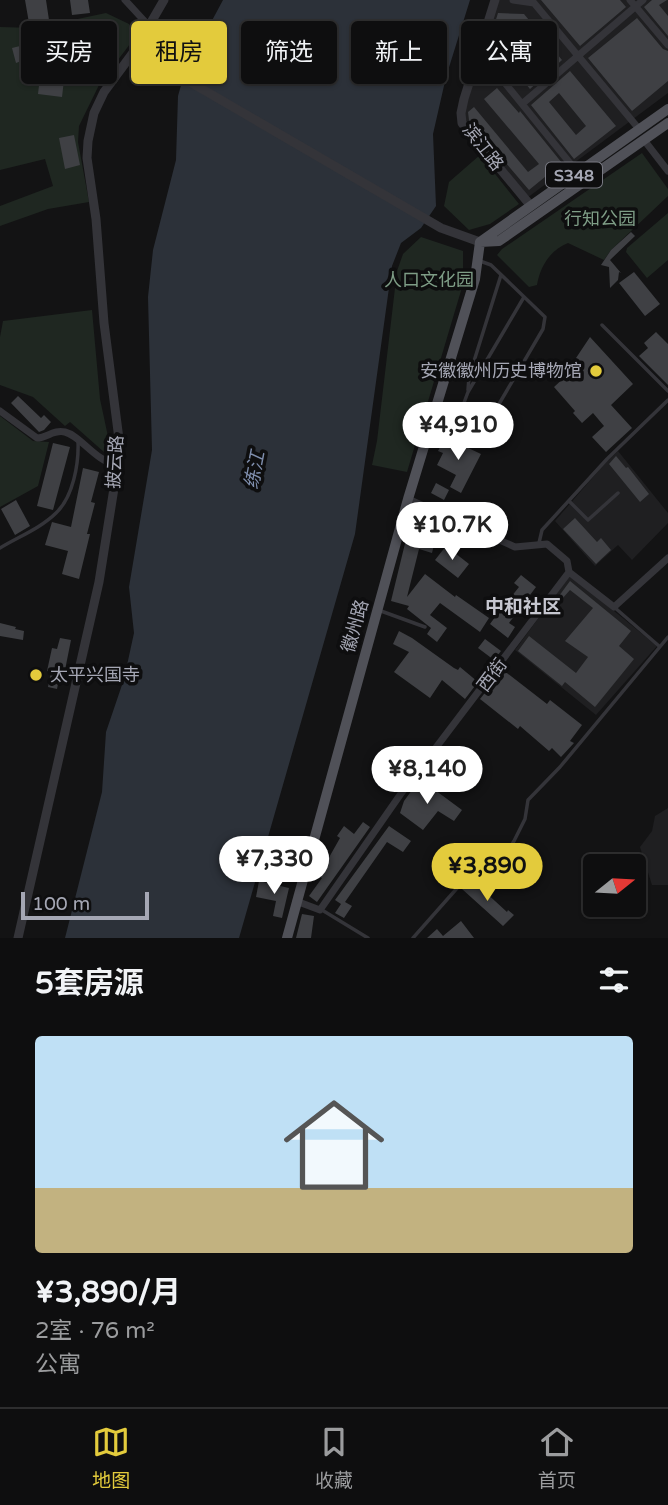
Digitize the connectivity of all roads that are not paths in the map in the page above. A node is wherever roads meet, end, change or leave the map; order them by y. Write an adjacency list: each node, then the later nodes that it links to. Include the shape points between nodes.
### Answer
1 (125, 0): 8 (street)
2 (164, 0): 9 (street, 披云路)
3 (495, 0): 10 (street, 滨江路)
4 (513, 0): 6 (street)
5 (643, 0): 7 (street)
6 (534, 1): 13 (street)
7 (633, 3): 11 (street); 13 (street)
8 (144, 21)
9 (152, 21)
10 (488, 21)
11 (668, 45)
12 (131, 56): 36 (street, 披云路, via 98,102 87,150 119,439)
13 (578, 56): 17 (street); 20 (street)
14 (193, 84): 24 (street, via 441,228)
15 (469, 84): 23 (street, 滨江路, via 461,123)
16 (506, 84): 17 (street)
17 (522, 104): 22 (street)
18 (668, 108): 20 (main road, S348)
19 (668, 122): 20 (main road, S348)
20 (642, 134): 21 (street); 22 (main road, S348); 24 (main road, S348, via 499,241)
21 (668, 171)
22 (578, 173): 23 (main road, S348)
23 (531, 206): 24 (main road, S348)
24 (480, 242): 25 (main road, 徽州路)
25 (478, 260): 26 (lane); 33 (main road, 徽州路)
26 (501, 275): 27 (lane); 30 (lane)
27 (524, 297): 30 (lane); 34 (lane, via 545,317 543,329 479,438)
28 (602, 325): 29 (lane)
29 (668, 391)
30 (467, 392): 34 (lane)
31 (668, 400): 39 (lane)
32 (0, 411): 35 (street, via 37,438 61,431)
33 (433, 418): 34 (lane); 38 (main road, 徽州路)
34 (454, 427)
35 (78, 441): 36 (street, via 100,459); 41 (lane, via 77,468 61,508)
36 (118, 466): 51 (street, 披云路, via 99,582)
37 (618, 493): 39 (lane, via 588,520)
38 (408, 499): 40 (street, via 515,547); 45 (main road, 徽州路)
39 (569, 501): 40 (lane, via 542,530)
40 (539, 543): 43 (street, via 567,561)
41 (0, 548)
42 (668, 558): 44 (street)
43 (569, 572): 44 (street); 50 (street, 西街)
44 (614, 607): 48 (lane)
45 (377, 610): 46 (lane); 49 (main road, 徽州路)
46 (425, 627)
47 (668, 637): 48 (lane)
48 (660, 646): 54 (lane, via 528,800 525,819 496,870 486,879 474,869)
49 (296, 901): 50 (street); 52 (main road, 徽州路)
50 (320, 909): 53 (lane)
51 (18, 938)
52 (287, 938)
53 (368, 938)
54 (413, 938)

